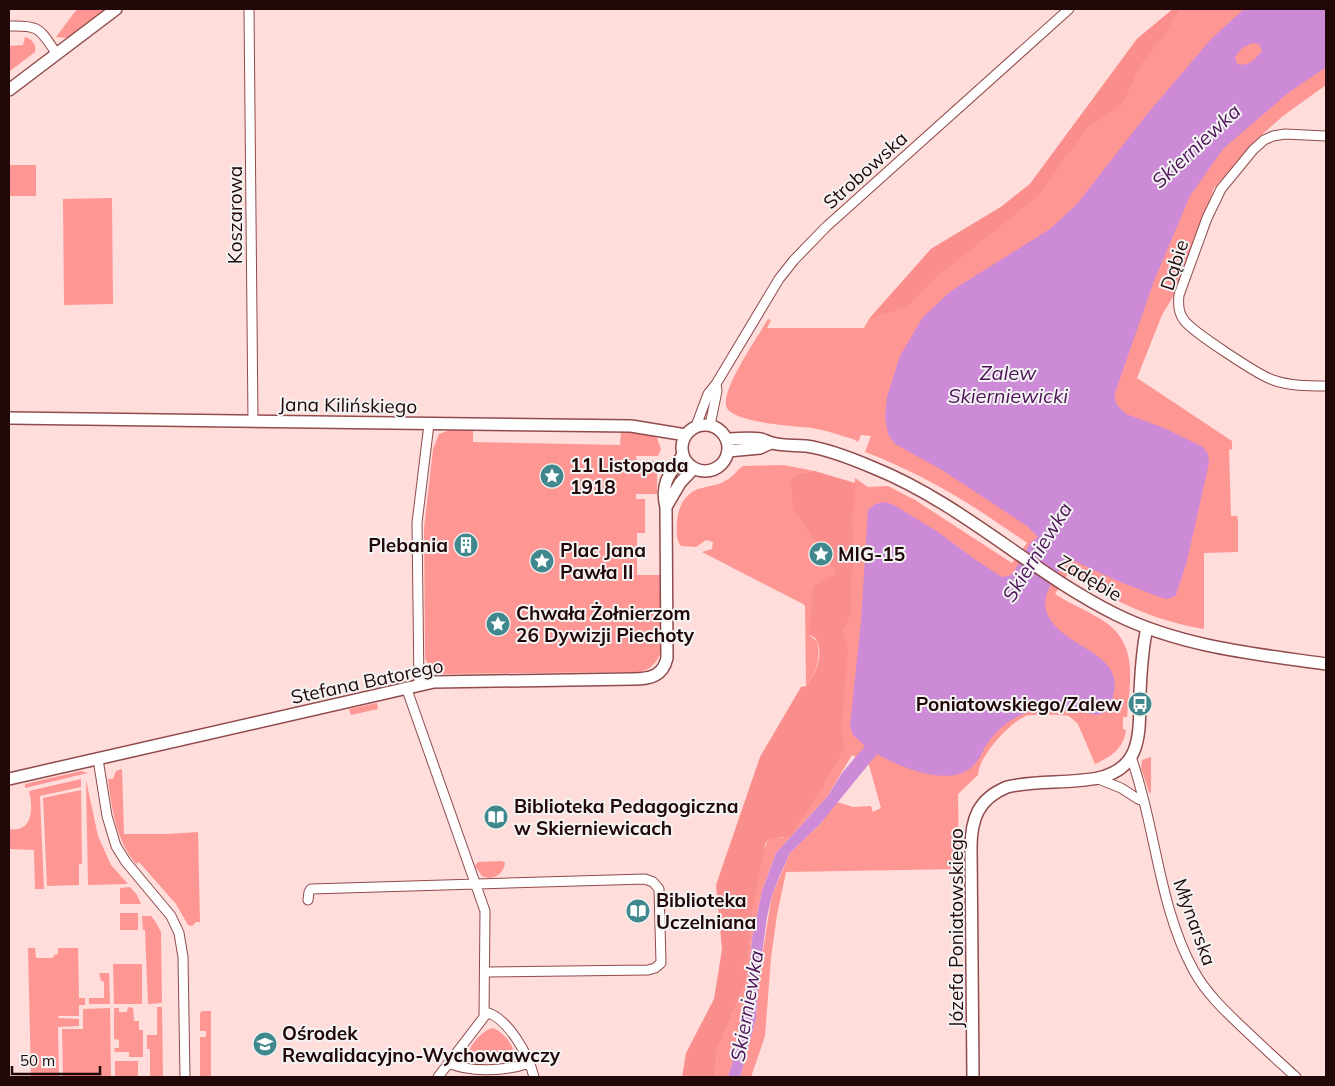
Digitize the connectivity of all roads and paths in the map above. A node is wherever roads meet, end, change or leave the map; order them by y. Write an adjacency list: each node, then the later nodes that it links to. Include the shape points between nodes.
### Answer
1 (116, 9): 5 (street)
2 (249, 9): 11 (street, Koszarowa)
3 (1069, 9): 8 (street, Strobowska, via 809,243 779,280)
4 (9, 26): 5 (street, via 36,28)
5 (57, 54): 6 (street)
6 (9, 90)
7 (1326, 136): 9 (street, Dąbie, via 1273,136 1253,150 1221,189 1207,218 1178,304 1180,314 1190,327 1266,378 1285,384)
8 (716, 384): 13 (street, Strobowska); 14 (street, Strobowska, via 708,394)
9 (1326, 386)
10 (9, 418): 11 (street, Jana Kilińskiego)
11 (253, 421): 12 (street, Jana Kilińskiego)
12 (429, 424): 15 (street, Jana Kilińskiego, via 631,426); 24 (street, via 417,524)
13 (710, 425): 14 (street); 16 (street, via 720,429)
14 (696, 426): 15 (street)
15 (686, 435): 19 (street)
16 (727, 439): 17 (street, Zadębie, via 762,439); 18 (street)
17 (771, 443): 18 (street, Zadębie, via 760,448); 22 (street, Zadębie, via 807,446 856,461 923,491 1062,584 1118,616)
18 (728, 451): 20 (street, via 718,467 704,471)
19 (683, 454): 20 (street); 21 (street, Stefana Batorego, via 666,482)
20 (694, 468): 21 (street, via 680,483)
21 (666, 507): 24 (street, Stefana Batorego, via 667,658 657,675 645,679 454,681)
22 (1147, 628): 23 (street, Zadębie, via 1213,648); 26 (street, via 1138,741)
23 (1326, 664)
24 (419, 685): 25 (street, Stefana Batorego)
25 (406, 688): 27 (street, Stefana Batorego); 31 (street)
26 (1131, 757): 28 (street, Józefa Poniatowskiego, via 1119,770); 30 (street, Młynarska)
27 (98, 759): 29 (street, Stefana Batorego); 37 (street, via 107,816 116,846 171,916 179,932 184,956)
28 (1096, 778): 30 (street); 40 (street, Józefa Poniatowskiego, via 998,790 985,800 972,823)
29 (9, 779)
30 (1144, 801): 41 (street, Młynarska, via 1166,896 1194,972 1221,1007)
31 (476, 885): 32 (street, via 311,889); 33 (street, via 485,911); 33 (street, via 649,880 660,893 661,963 655,968)
32 (308, 900)
33 (485, 972): 34 (street)
34 (485, 1012): 35 (street, via 494,1015 505,1026); 36 (street)
35 (529, 1062): 36 (street, via 508,1068 472,1069); 39 (street)
36 (449, 1063): 38 (street)
37 (185, 1077)
38 (438, 1077)
39 (534, 1077)
40 (973, 1077)
41 (1296, 1077)

